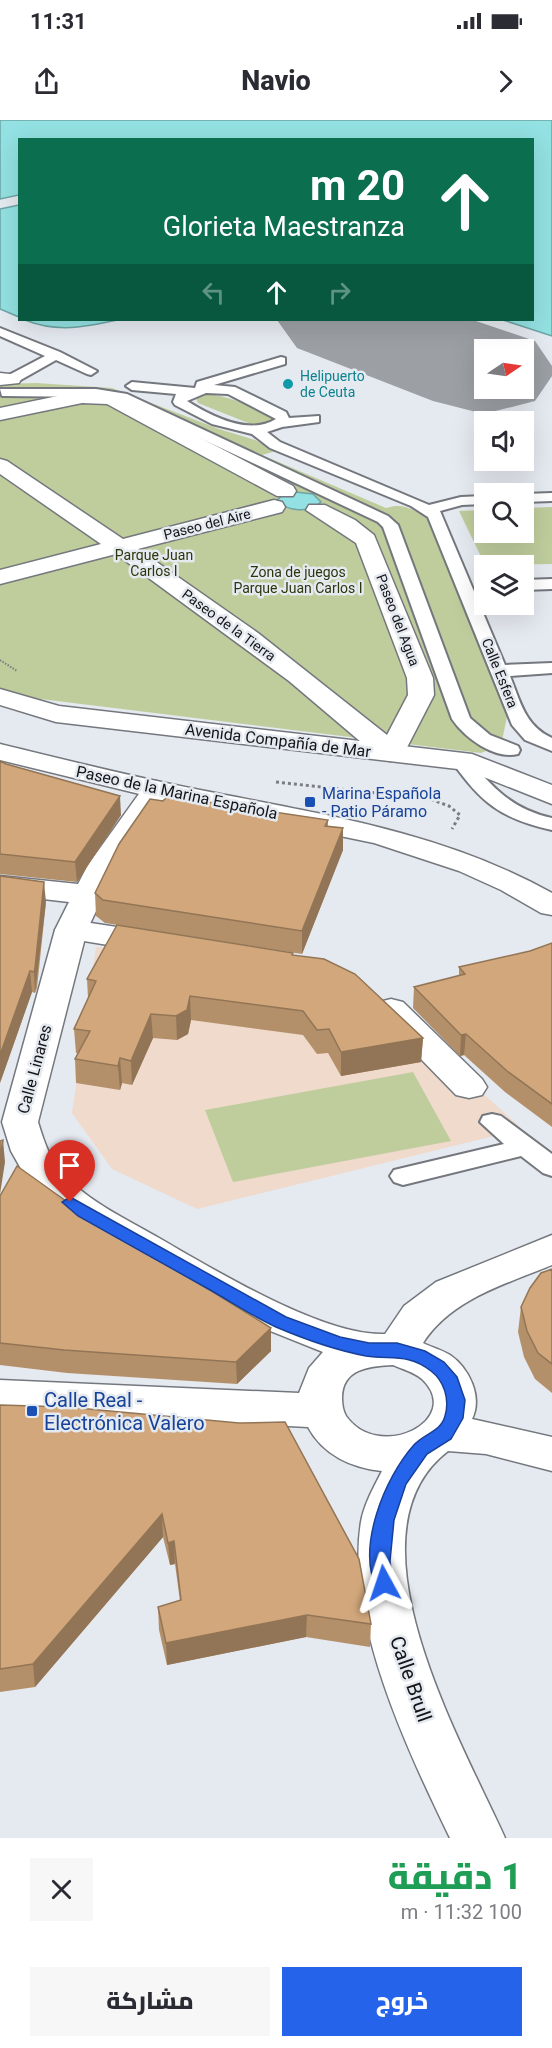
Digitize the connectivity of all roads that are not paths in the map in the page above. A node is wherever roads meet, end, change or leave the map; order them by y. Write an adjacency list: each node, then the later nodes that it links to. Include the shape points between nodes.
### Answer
1 (0, 332): 2 (lane)
2 (56, 355): 4 (lane); 6 (lane)
3 (281, 361): 5 (lane)
4 (91, 371)
5 (229, 375): 8 (lane); 9 (lane)
6 (5, 383): 7 (lane, via 93,382); 33 (lane, via 122,397 383,519 390,525 461,719 469,731)
7 (132, 386): 9 (lane); 10 (lane)
8 (219, 389): 9 (lane); 12 (lane, via 238,393)
9 (192, 391): 10 (lane, via 181,396 180,402)
10 (189, 408): 14 (lane, via 236,428)
11 (0, 414): 18 (street, via 82,397 111,399)
12 (281, 419): 13 (lane); 14 (lane)
13 (314, 419)
14 (256, 430): 21 (lane, via 275,445)
15 (0, 465): 22 (street, Paseo de la Tierra)
16 (552, 497): 17 (lane)
17 (534, 498)
18 (280, 499): 20 (street, Paseo del Aire, via 294,512); 22 (street, Paseo del Aire)
19 (474, 500): 21 (lane)
20 (317, 510): 35 (street, Paseo del Agua, via 366,540 420,678 421,695)
21 (428, 510): 26 (lane, Calle Esfera, via 435,515)
22 (120, 546): 23 (street, Paseo del Aire); 35 (street, Paseo de la Tierra, via 318,690)
23 (0, 577)
24 (552, 584): 25 (lane)
25 (534, 585)
26 (465, 588): 27 (lane); 29 (lane, Calle Esfera)
27 (474, 588)
28 (552, 668): 29 (lane)
29 (499, 671): 31 (lane, Calle Esfera, via 521,725)
30 (0, 697): 35 (street, Avenida Compañía de Mar, via 56,714)
31 (532, 736): 32 (lane); 33 (lane)
32 (552, 745)
33 (511, 750): 36 (lane)
34 (0, 752): 37 (street, Paseo de la Marina Española)
35 (392, 753): 36 (street, Avenida Compañía de Mar)
36 (466, 761): 38 (street, Avenida Compañía de Mar); 39 (lane, via 498,805 514,814)
37 (156, 790): 40 (street, Paseo de la Marina Española, via 389,836); 43 (street, Calle Linares, via 104,865)
38 (552, 795)
39 (552, 824)
40 (491, 872): 42 (street, Paseo de la Marina Española); 44 (street, Paseo de la Marina Española)
41 (0, 885): 43 (street)
42 (552, 888)
43 (90, 895): 45 (street, Calle Linares)
44 (552, 906)
45 (71, 930): 46 (street); 50 (street, Calle Linares)
46 (188, 948)
47 (372, 992): 48 (street)
48 (469, 1088)
49 (492, 1122): 51 (lane)
50 (7, 1128): 55 (street, Calle Linares, via 25,1145 57,1192 83,1212 280,1322 328,1340)
51 (526, 1147): 52 (lane); 53 (lane)
52 (552, 1167)
53 (403, 1176)
54 (552, 1249): 55 (street, via 450,1292)
55 (383, 1350): 57 (street, via 350,1356 334,1366 323,1379); 58 (street, via 419,1356 438,1367 450,1382 456,1400 454,1418)
56 (0, 1396): 57 (street)
57 (321, 1411): 58 (street, via 328,1426 359,1449 401,1454)
58 (433, 1441): 59 (street, via 486,1437); 60 (street, Calle Brull, via 398,1481 384,1520 380,1561 387,1605 414,1698)
59 (552, 1454)
60 (477, 1838)

